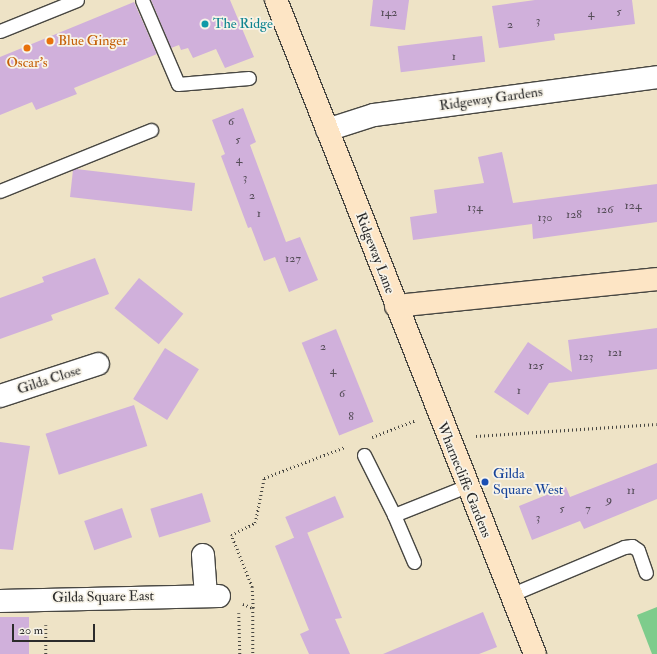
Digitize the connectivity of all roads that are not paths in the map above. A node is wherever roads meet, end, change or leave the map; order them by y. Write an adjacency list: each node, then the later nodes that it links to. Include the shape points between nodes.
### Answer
1 (77, 0): 4 (lane)
2 (142, 0): 6 (lane, via 178,84)
3 (276, 0): 8 (street, Ridgeway Lane)
4 (0, 31)
5 (657, 77): 8 (street, Ridgeway Gardens, via 374,115)
6 (249, 78)
7 (151, 130): 9 (lane)
8 (327, 130): 11 (street, Ridgeway Lane)
9 (0, 191)
10 (657, 279): 11 (street, Ridgeway Lane)
11 (396, 306): 15 (street, Wharnecliffe Gardens)
12 (98, 364): 13 (street, Gilda Close)
13 (0, 396)
14 (364, 455): 16 (lane)
15 (467, 486): 16 (lane); 20 (street, Wharnecliffe Gardens)
16 (394, 515): 18 (lane)
17 (203, 555): 21 (street, Gilda Square East, via 212,596)
18 (414, 562)
19 (646, 573): 20 (lane, via 638,550 632,546 624,547)
20 (510, 595): 22 (street, Wharnecliffe Gardens)
21 (0, 601)
22 (535, 654)

